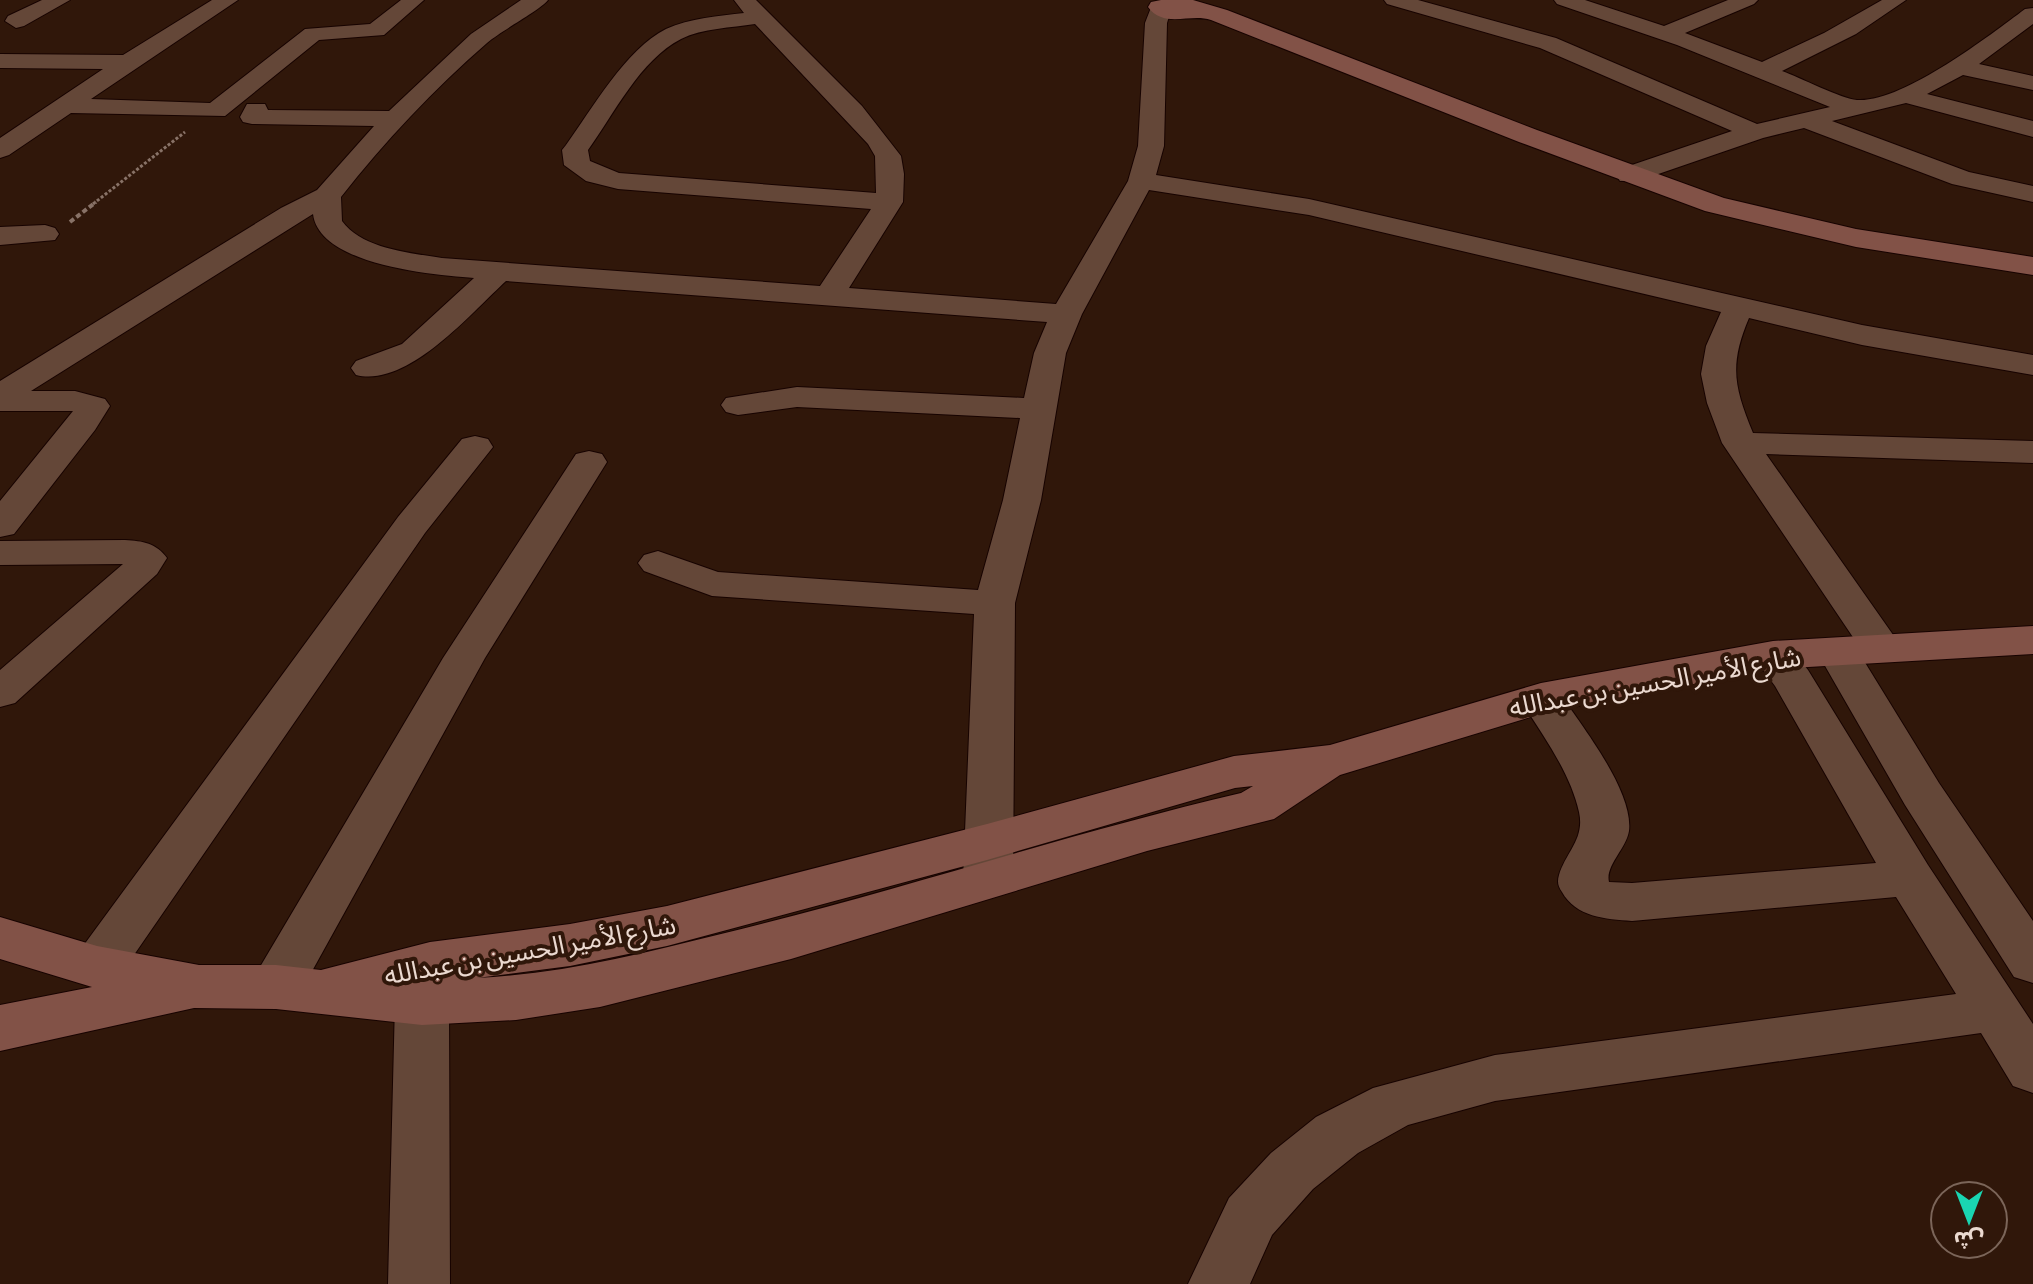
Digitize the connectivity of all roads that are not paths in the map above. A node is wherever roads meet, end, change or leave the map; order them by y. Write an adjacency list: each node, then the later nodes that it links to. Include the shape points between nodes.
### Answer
1 (59, 0): 13 (street)
2 (227, 0): 18 (street)
3 (414, 0): 25 (street, via 376,30 313,34)
4 (537, 0): 26 (street, via 508,14)
5 (1394, 0): 29 (street, via 1548,43)
6 (1564, 0): 9 (street)
7 (1747, 0): 14 (street)
8 (1896, 0): 20 (street, via 1810,51)
9 (1592, 3): 14 (street)
10 (751, 8): 35 (street, via 879,141 889,165); 35 (street, via 660,43 575,150 577,165 595,175 660,186)
11 (1171, 10): 31 (street, via 1242,24); 32 (street, via 1157,50 1151,146)
12 (2033, 14): 15 (street)
13 (16, 21)
14 (1665, 33): 20 (street)
15 (2001, 38): 16 (street); 19 (street)
16 (2033, 45)
17 (0, 61): 18 (street)
18 (128, 62): 23 (street)
19 (1960, 67): 21 (street); 22 (street)
20 (1764, 70): 24 (street)
21 (2033, 83)
22 (1906, 96): 24 (street); 28 (street)
23 (65, 105): 25 (street); 30 (street)
24 (1855, 108): 27 (street)
25 (216, 111): 26 (street)
26 (395, 119): 34 (street)
27 (1804, 119): 29 (street); 33 (street, via 1961,178)
28 (2033, 129)
29 (1755, 132): 31 (street)
30 (0, 150)
31 (1629, 175): 38 (street, via 1767,220)
32 (1141, 181): 41 (street, via 1309,207); 42 (street)
33 (2033, 194)
34 (327, 196): 39 (street, via 328,221 364,249); 45 (street)
35 (889, 202): 40 (street)
36 (45, 234): 37 (street)
37 (0, 236)
38 (2033, 266)
39 (498, 272): 40 (street); 44 (street, via 425,342 400,358)
40 (828, 297): 42 (street)
41 (1739, 306): 43 (street, via 1862,335); 48 (street, via 1715,368)
42 (1066, 314): 47 (street, via 1050,353)
43 (2033, 365)
44 (368, 368)
45 (0, 398): 52 (street, via 93,406)
46 (738, 405): 47 (street, via 797,397)
47 (1040, 409): 55 (street)
48 (1740, 443): 50 (street); 57 (street)
49 (475, 447): 65 (street, via 411,525)
50 (2033, 452)
51 (589, 462): 68 (street, via 464,658)
52 (0, 526)
53 (0, 553): 59 (street, via 125,552 147,558 129,581)
54 (658, 563): 55 (street, via 712,584)
55 (995, 603): 61 (street)
56 (2033, 640): 57 (street, شارع الأمير الحسين بن عبدالله)
57 (1860, 650): 58 (street, شارع الأمير الحسين بن عبدالله); 64 (street, via 1922,794)
58 (1773, 655): 60 (street, شارع الأمير الحسين بن عبدالله); 62 (street, via 1799,689)
59 (0, 693)
60 (1541, 698): 61 (street, شارع الأمير الحسين بن عبدالله, via 1332,761 1256,807); 62 (street, via 1588,773 1600,807 1605,829 1581,878 1591,895 1632,902)
61 (988, 862): 66 (street, شارع الأمير الحسين بن عبدالله, via 791,938 600,985 459,1004)
62 (1910, 878): 69 (street)
63 (0, 938): 65 (street, شارع الأمير الحسين بن عبدالله)
64 (2033, 963)
65 (97, 967): 67 (street, شارع الأمير الحسين بن عبدالله)
66 (426, 983): 68 (street, شارع الأمير الحسين بن عبدالله); 72 (street)
67 (199, 987): 68 (street, شارع الأمير الحسين بن عبدالله); 70 (street)
68 (300, 989)
69 (1995, 1010): 71 (street); 73 (street, via 1495,1078 1393,1105 1337,1135 1292,1171 1250,1217)
70 (0, 1028)
71 (2033, 1070)
72 (419, 1284)
73 (1219, 1284)

